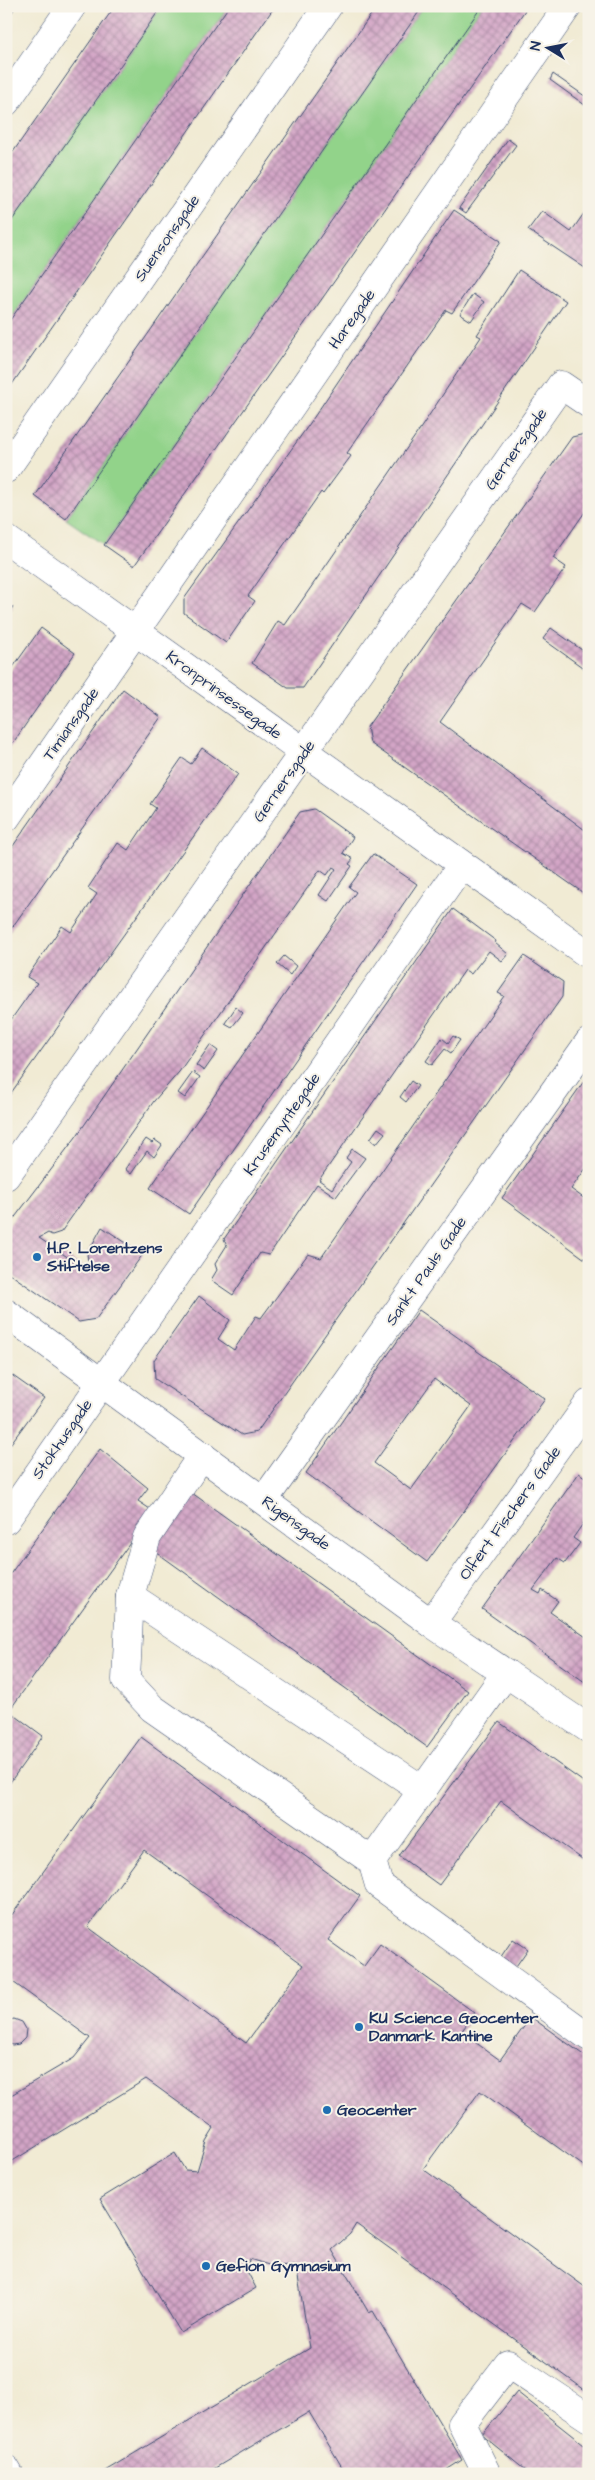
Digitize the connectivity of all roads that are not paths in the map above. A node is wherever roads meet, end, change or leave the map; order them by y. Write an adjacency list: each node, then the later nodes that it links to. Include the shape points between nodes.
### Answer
1 (72, 6): 4 (street)
2 (328, 6): 6 (street, Suensonsgade)
3 (568, 6): 8 (street, Haregade)
4 (6, 102)
5 (589, 404): 9 (street, Gernersgade, via 561,385)
6 (6, 470)
7 (6, 539): 8 (street, Kronprinsessegade)
8 (136, 631): 9 (street, Kronprinsessegade); 10 (street, Timiansgade)
9 (304, 752): 11 (street, Kronprinsessegade); 14 (street, Gernersgade)
10 (6, 818)
11 (462, 865): 12 (street, Kronprinsessegade); 16 (street, Krusemyntegade)
12 (589, 955)
13 (589, 1042): 19 (street, Sankt Pauls Gade)
14 (6, 1176)
15 (6, 1313): 16 (street, Rigensgade)
16 (101, 1383): 18 (street, Rigensgade); 20 (street, Stokhusgade)
17 (589, 1403): 22 (street, Olfert Fischers Gade)
18 (202, 1455): 19 (street, Rigensgade); 21 (street, via 147,1537)
19 (264, 1500): 22 (street, Rigensgade)
20 (6, 1520)
21 (130, 1596): 25 (street); 26 (street, via 126,1680 152,1708)
22 (431, 1623): 23 (street, Rigensgade)
23 (506, 1673): 24 (street, Rigensgade); 25 (street)
24 (589, 1729)
25 (423, 1790): 26 (street)
26 (372, 1861): 27 (street, via 379,1885)
27 (589, 2037)
28 (589, 2418): 31 (street, via 508,2364 462,2424)
29 (6, 2469): 30 (street)
30 (9, 2474)
31 (487, 2474)

